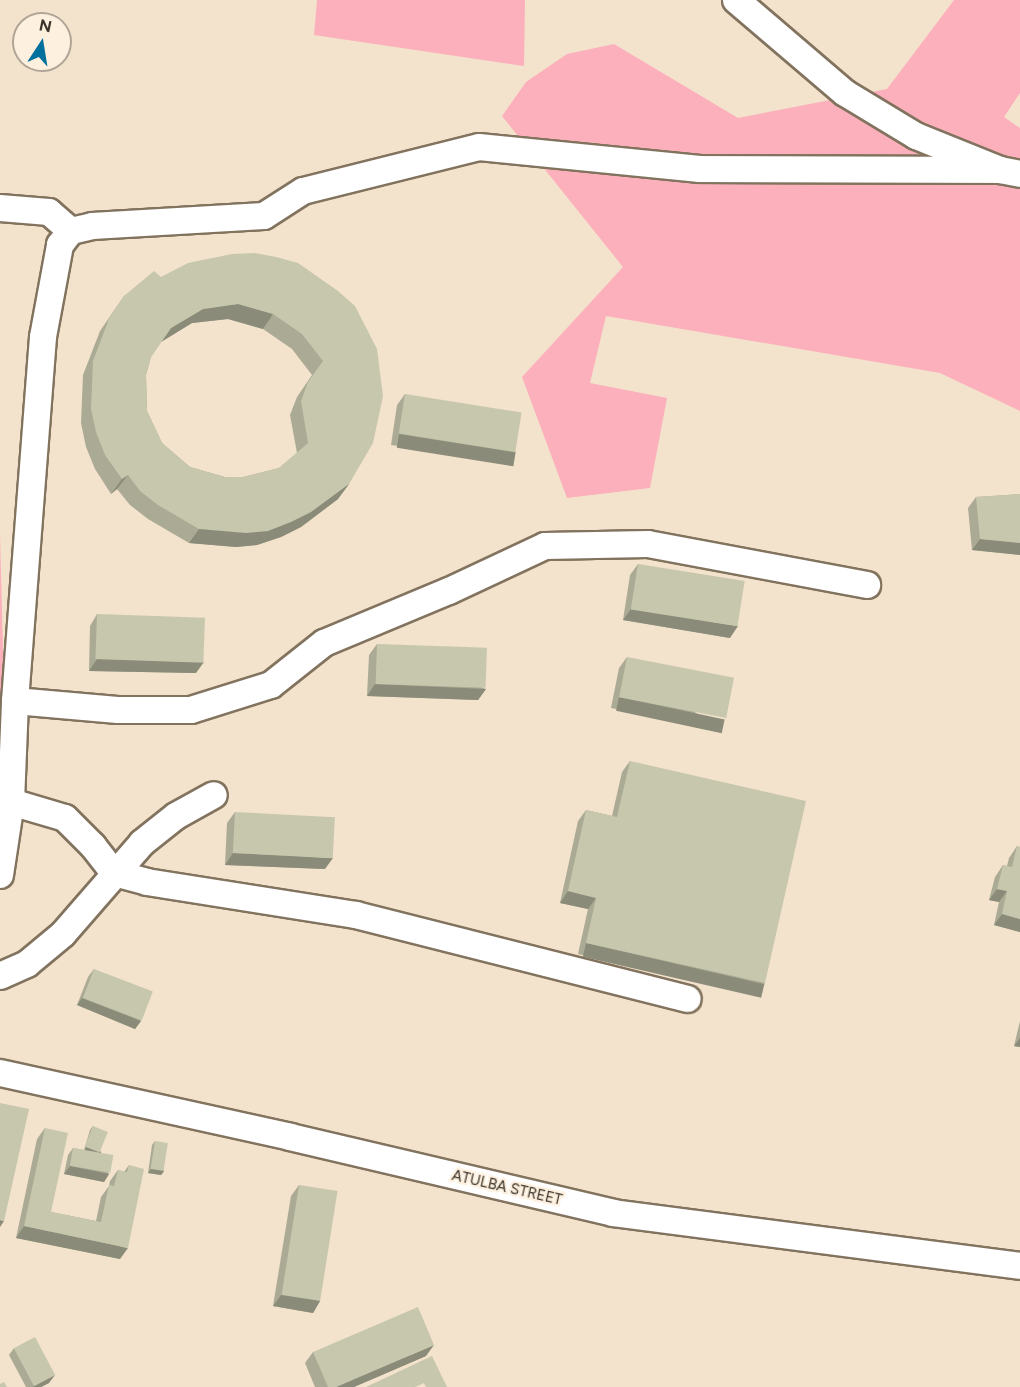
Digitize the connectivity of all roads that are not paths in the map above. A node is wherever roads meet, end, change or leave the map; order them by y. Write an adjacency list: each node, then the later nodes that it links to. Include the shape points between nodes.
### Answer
1 (736, 0): 2 (street, via 845,93 916,136)
2 (1010, 172): 4 (street, via 700,169 479,147 303,192 264,216 92,226)
3 (0, 208): 4 (street, via 49,212)
4 (71, 231): 6 (street, via 60,245 43,337)
5 (867, 585): 6 (street, via 648,544 545,546 324,643 271,685 191,710 118,710)
6 (15, 701): 8 (street)
7 (214, 795): 9 (street, via 176,816 142,843)
8 (11, 802): 9 (street, via 65,818); 10 (street)
9 (114, 873): 11 (street, via 63,934 27,963); 12 (street, via 147,882 356,915)
10 (0, 875)
11 (0, 976)
12 (688, 999)
13 (0, 1073): 14 (street, ATULBA STREET, via 613,1213)
14 (1020, 1266)

